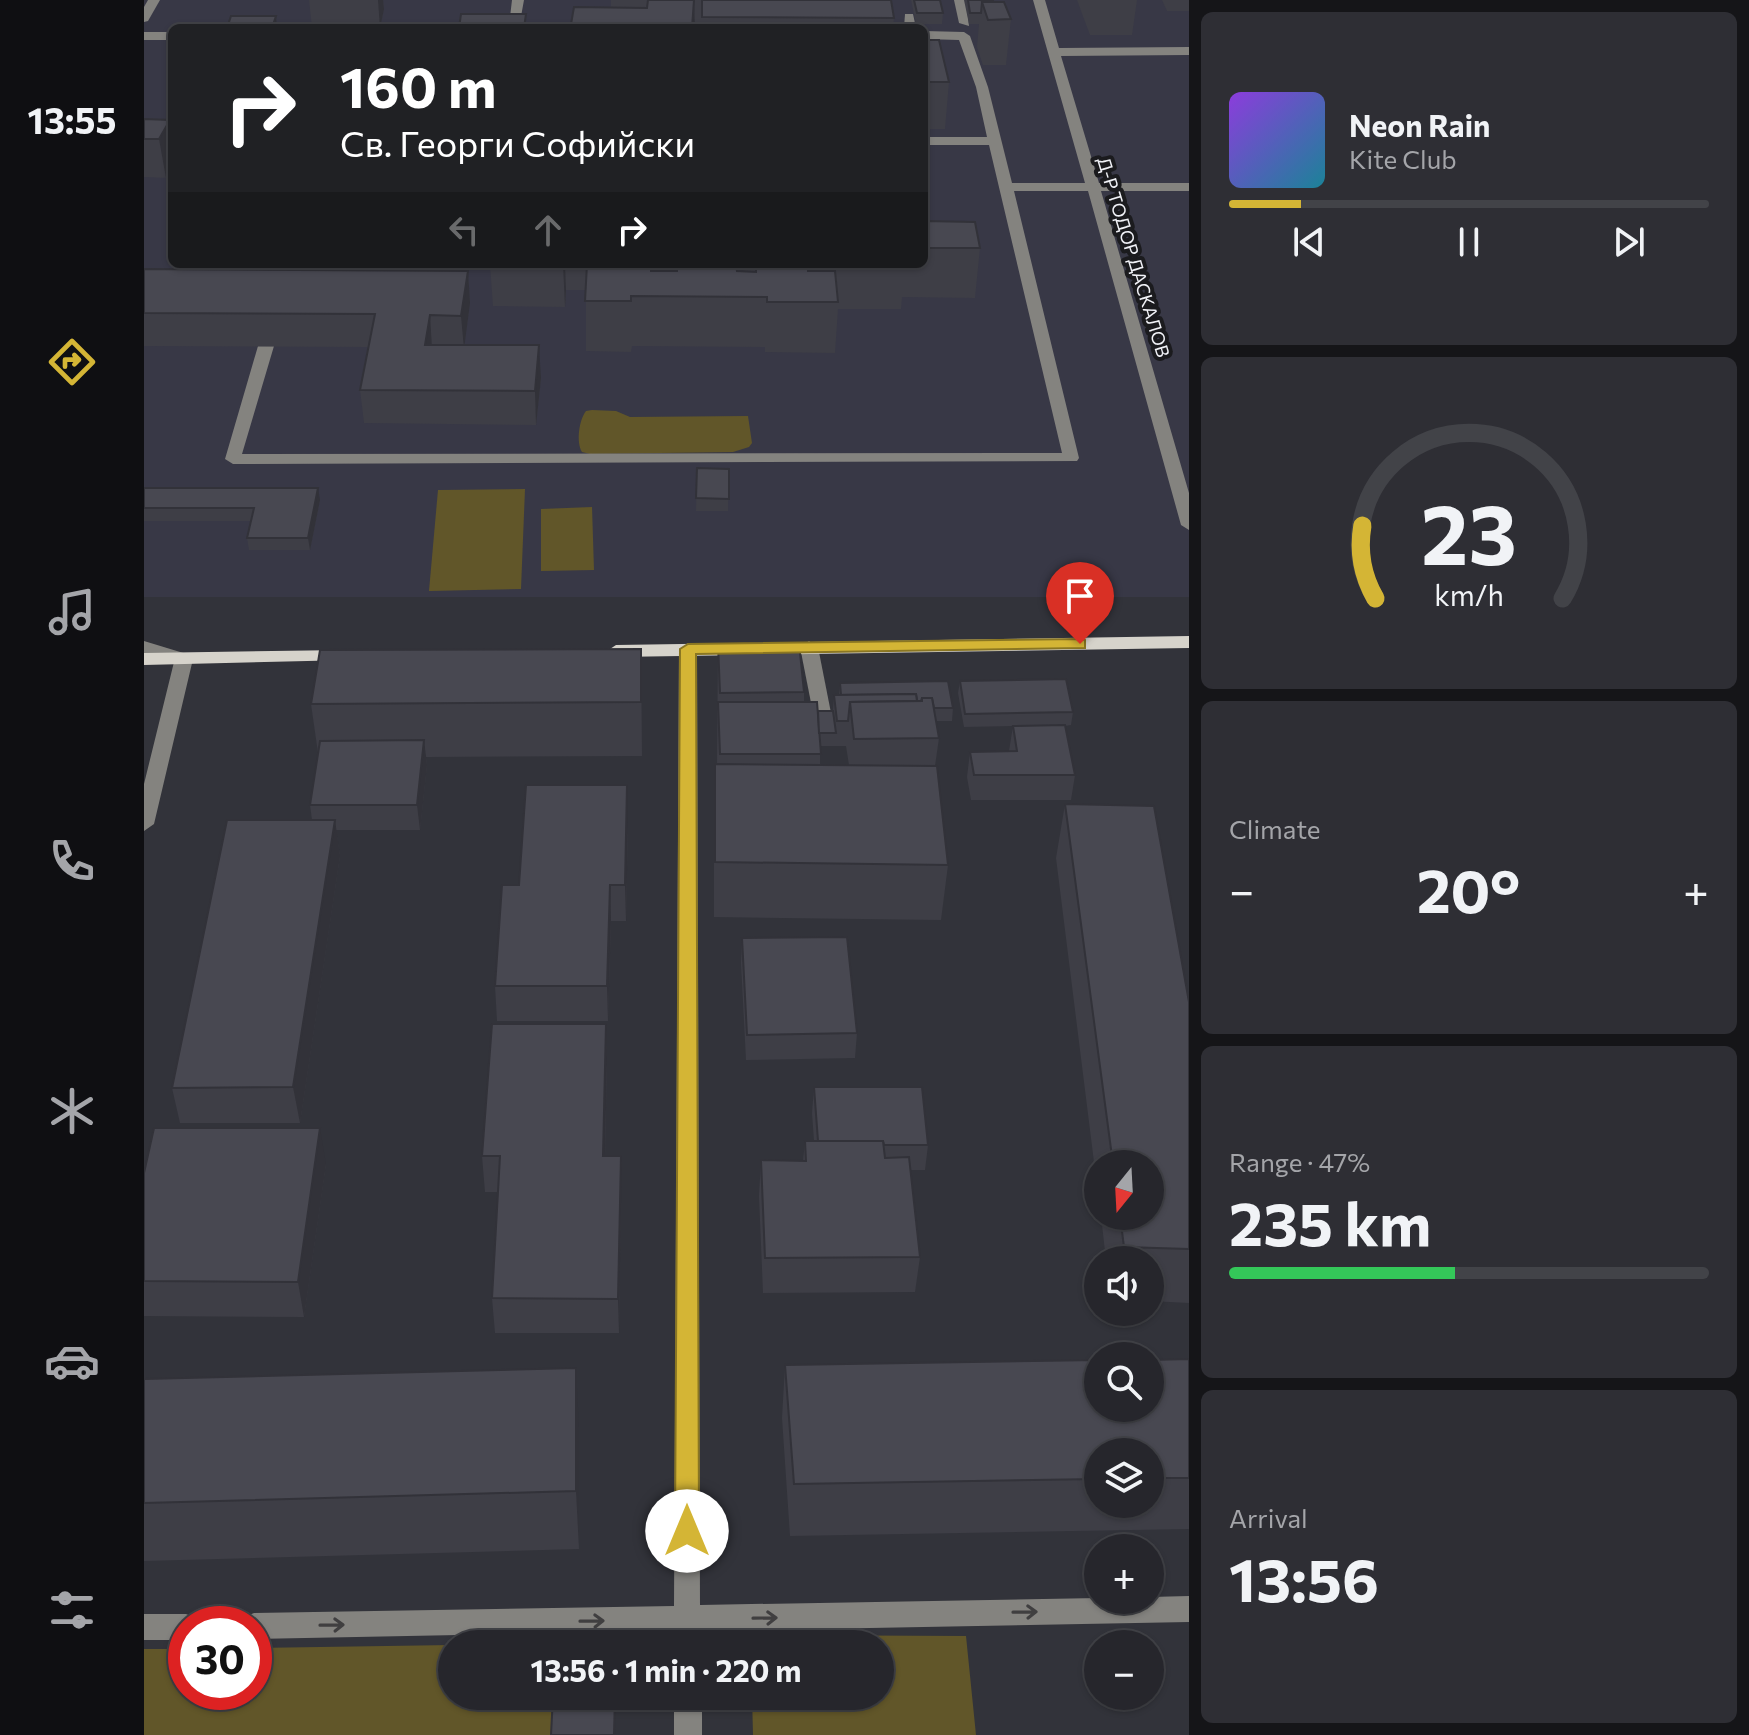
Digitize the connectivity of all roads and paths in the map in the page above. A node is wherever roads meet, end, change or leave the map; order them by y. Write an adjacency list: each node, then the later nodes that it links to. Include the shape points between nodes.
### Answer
1 (154, 0): 5 (street)
2 (518, 0): 7 (street, via 516,19)
3 (960, 0): 6 (street)
4 (1039, 0): 12 (street, Д-Р ТОДОР ДАСКАЛОВ)
5 (144, 18)
6 (965, 23)
7 (500, 24)
8 (928, 35): 14 (street, via 964,36)
9 (144, 36): 10 (street)
10 (168, 36)
11 (1189, 51): 12 (street)
12 (1053, 52): 15 (street, Д-Р ТОДОР ДАСКАЛОВ)
13 (928, 141): 14 (street)
14 (997, 141): 16 (street)
15 (1091, 184): 16 (street); 17 (street); 19 (street, Д-Р ТОДОР ДАСКАЛОВ)
16 (1007, 187): 18 (street, via 1071,458 233,459)
17 (1189, 187)
18 (266, 346)
19 (1189, 525)
20 (1189, 642): 22 (main road)
21 (144, 647): 27 (street)
22 (809, 647): 23 (main road); 28 (street)
23 (688, 649): 24 (main road); 36 (street)
24 (593, 651)
25 (356, 656): 27 (main road)
26 (144, 659): 27 (main road)
27 (184, 659): 29 (street)
28 (823, 718)
29 (149, 786): 30 (street)
30 (144, 824)
31 (1189, 1609): 37 (street, one-way to 31)
32 (272, 1626): 35 (street, one-way to 35)
33 (144, 1627): 34 (street)
34 (168, 1627)
35 (543, 1630)
36 (687, 1630)
37 (731, 1630)
38 (688, 1710): 39 (street)
39 (688, 1735)

